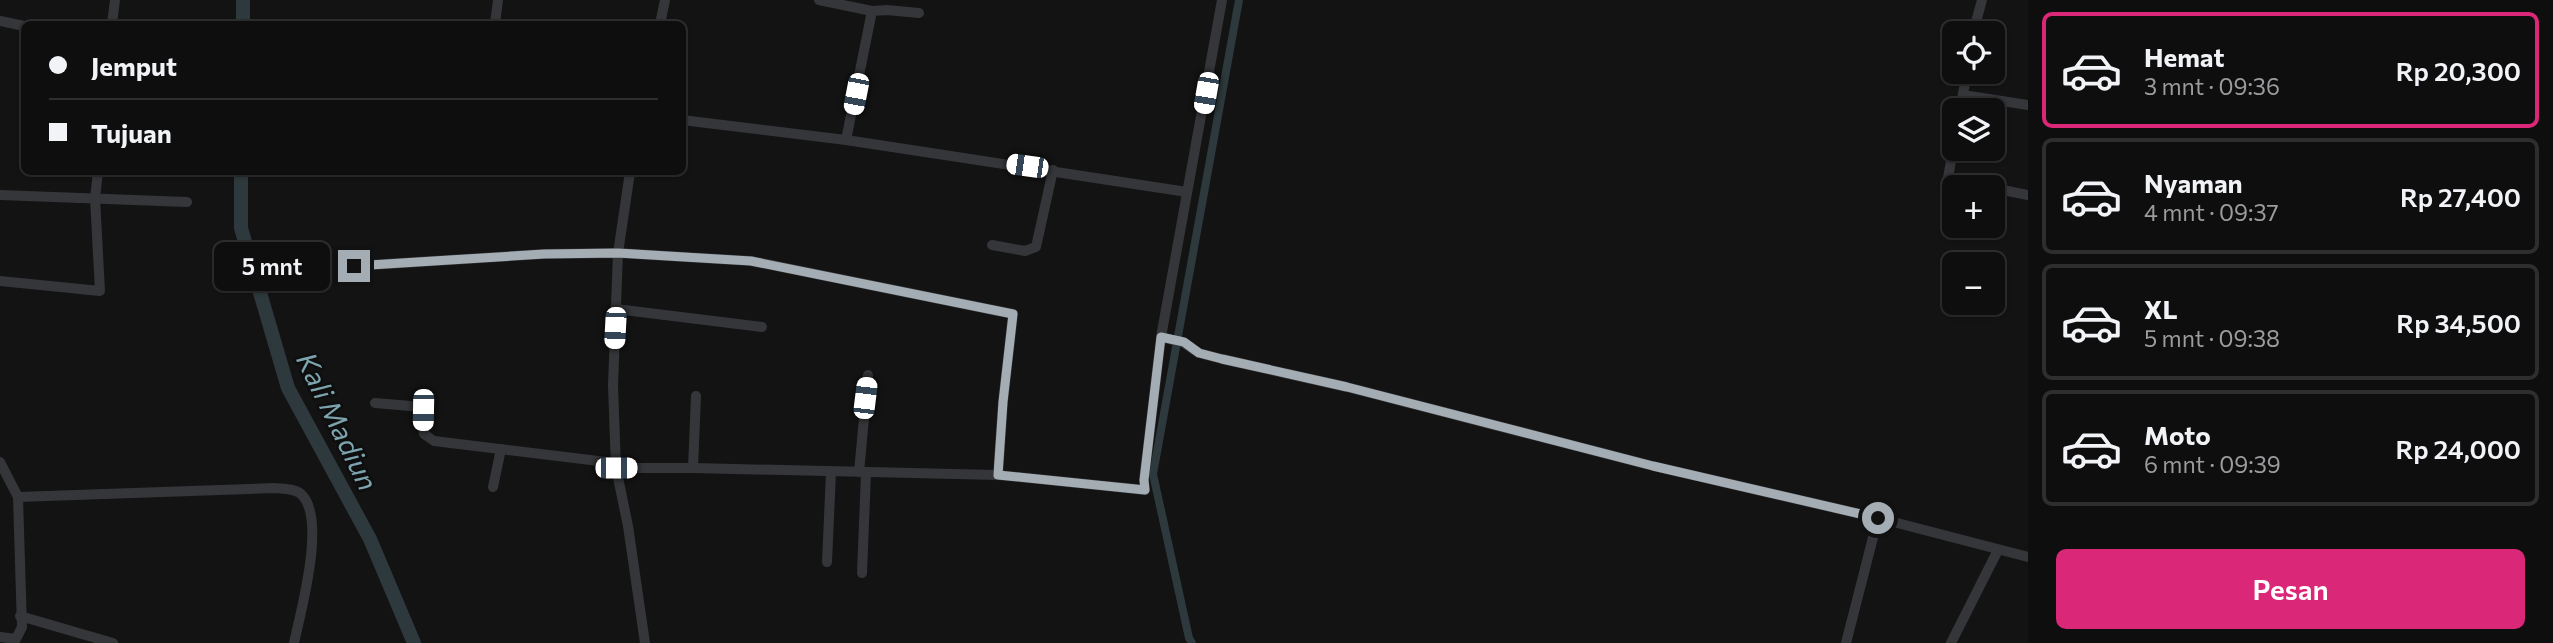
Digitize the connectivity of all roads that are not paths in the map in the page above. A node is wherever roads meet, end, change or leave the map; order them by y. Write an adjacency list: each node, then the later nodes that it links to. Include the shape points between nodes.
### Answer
1 (116, 0): 10 (street)
2 (498, 0): 11 (street)
3 (665, 0): 12 (street)
4 (819, 0): 7 (street)
5 (1223, 0): 25 (street)
6 (1982, 0): 13 (street)
7 (872, 11): 8 (street); 20 (street)
8 (919, 13)
9 (0, 21): 14 (street)
10 (112, 21)
11 (495, 21)
12 (661, 21)
13 (1976, 21)
14 (21, 25)
15 (1965, 84): 16 (street)
16 (1963, 95): 17 (street); 18 (street)
17 (1962, 98)
18 (2028, 105)
19 (686, 120): 20 (street)
20 (846, 140): 21 (street)
21 (1053, 170): 25 (street); 30 (street, via 1035,247 1025,251)
22 (98, 175): 28 (street)
23 (630, 175): 31 (street)
24 (2005, 191): 27 (street)
25 (1187, 192): 36 (street)
26 (0, 195): 28 (street)
27 (2028, 195)
28 (95, 198): 29 (street); 33 (street, via 100,291)
29 (187, 202)
30 (992, 245)
31 (618, 253): 32 (street); 34 (street); 46 (street, via 751,261 1013,314)
32 (354, 266)
33 (0, 281)
34 (617, 309): 35 (street); 42 (street, via 612,385)
35 (762, 327)
36 (1164, 338): 46 (street, via 1145,490); 49 (street, via 1222,359)
37 (868, 375): 45 (street)
38 (696, 396): 43 (street)
39 (375, 403): 40 (street, via 422,407 424,434 429,440)
40 (501, 449): 42 (street); 47 (street)
41 (0, 462): 48 (street)
42 (615, 466): 43 (street); 59 (street)
43 (693, 468): 44 (street)
44 (831, 472): 45 (street); 52 (street)
45 (862, 472): 46 (street); 53 (street)
46 (998, 475)
47 (493, 487)
48 (18, 497): 54 (street); 58 (street, via 296,491 313,519 308,578)
49 (1878, 518): 50 (street); 60 (street)
50 (1998, 550): 51 (street); 61 (street)
51 (2028, 557)
52 (827, 562)
53 (862, 573)
54 (20, 616): 56 (street, via 22,627); 57 (street)
55 (0, 636): 56 (street)
56 (16, 641)
57 (113, 643)
58 (294, 643)
59 (645, 643)
60 (1846, 643)
61 (1951, 643)

